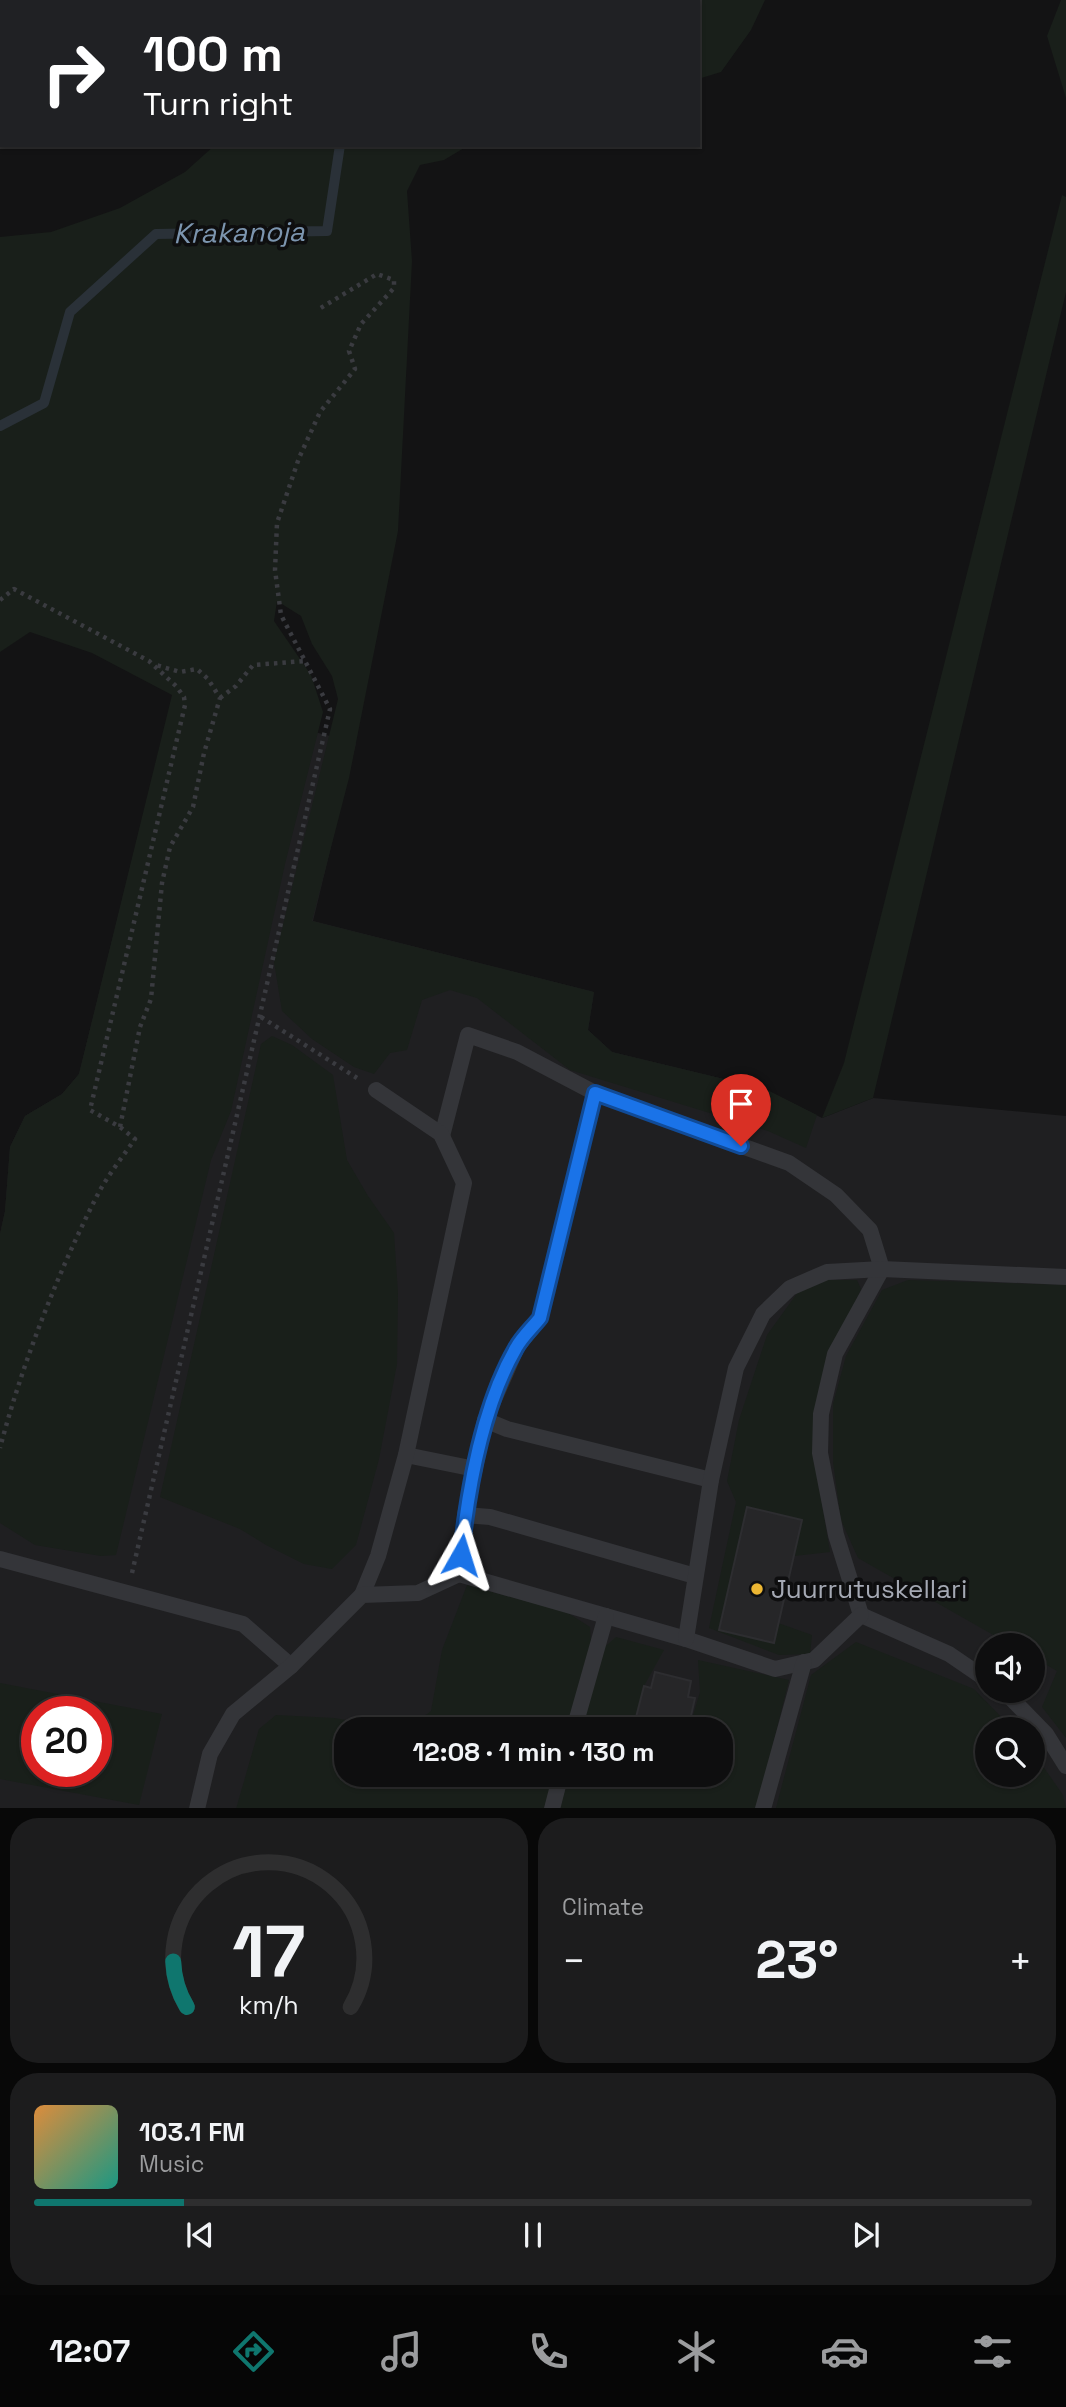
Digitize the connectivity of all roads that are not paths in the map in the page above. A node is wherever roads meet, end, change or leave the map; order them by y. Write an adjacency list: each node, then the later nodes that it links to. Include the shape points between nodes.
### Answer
1 (376, 1090): 3 (lane)
2 (595, 1093): 3 (lane, via 517,1052 468,1035); 4 (lane, via 789,1163 836,1195 870,1230); 6 (lane, via 540,1318 517,1347)
3 (442, 1136): 7 (lane, via 464,1183)
4 (882, 1269): 5 (lane); 9 (lane, via 827,1272 790,1288 763,1314 736,1368); 15 (lane, via 835,1354 821,1414 820,1453 836,1535)
5 (1066, 1278)
6 (485, 1420): 8 (lane); 9 (lane)
7 (406, 1455): 8 (lane); 14 (lane, via 378,1556)
8 (475, 1469): 10 (lane)
9 (711, 1480): 13 (lane)
10 (465, 1515): 12 (lane); 13 (lane, via 490,1517)
11 (0, 1559): 19 (lane, via 243,1625)
12 (458, 1574): 14 (lane, via 418,1593); 16 (lane)
13 (695, 1576): 17 (lane)
14 (362, 1595): 19 (lane)
15 (861, 1615): 18 (lane, via 814,1660); 20 (lane, via 948,1654)
16 (606, 1616): 17 (lane); 22 (lane)
17 (686, 1639): 18 (lane, via 775,1669)
18 (804, 1662): 27 (lane)
19 (291, 1666): 25 (lane, via 233,1714 209,1754)
20 (975, 1672)
21 (1016, 1703): 23 (lane, via 1046,1734)
22 (577, 1717)
23 (1066, 1766)
24 (558, 1787): 26 (lane)
25 (197, 1808)
26 (552, 1808)
27 (762, 1808)

